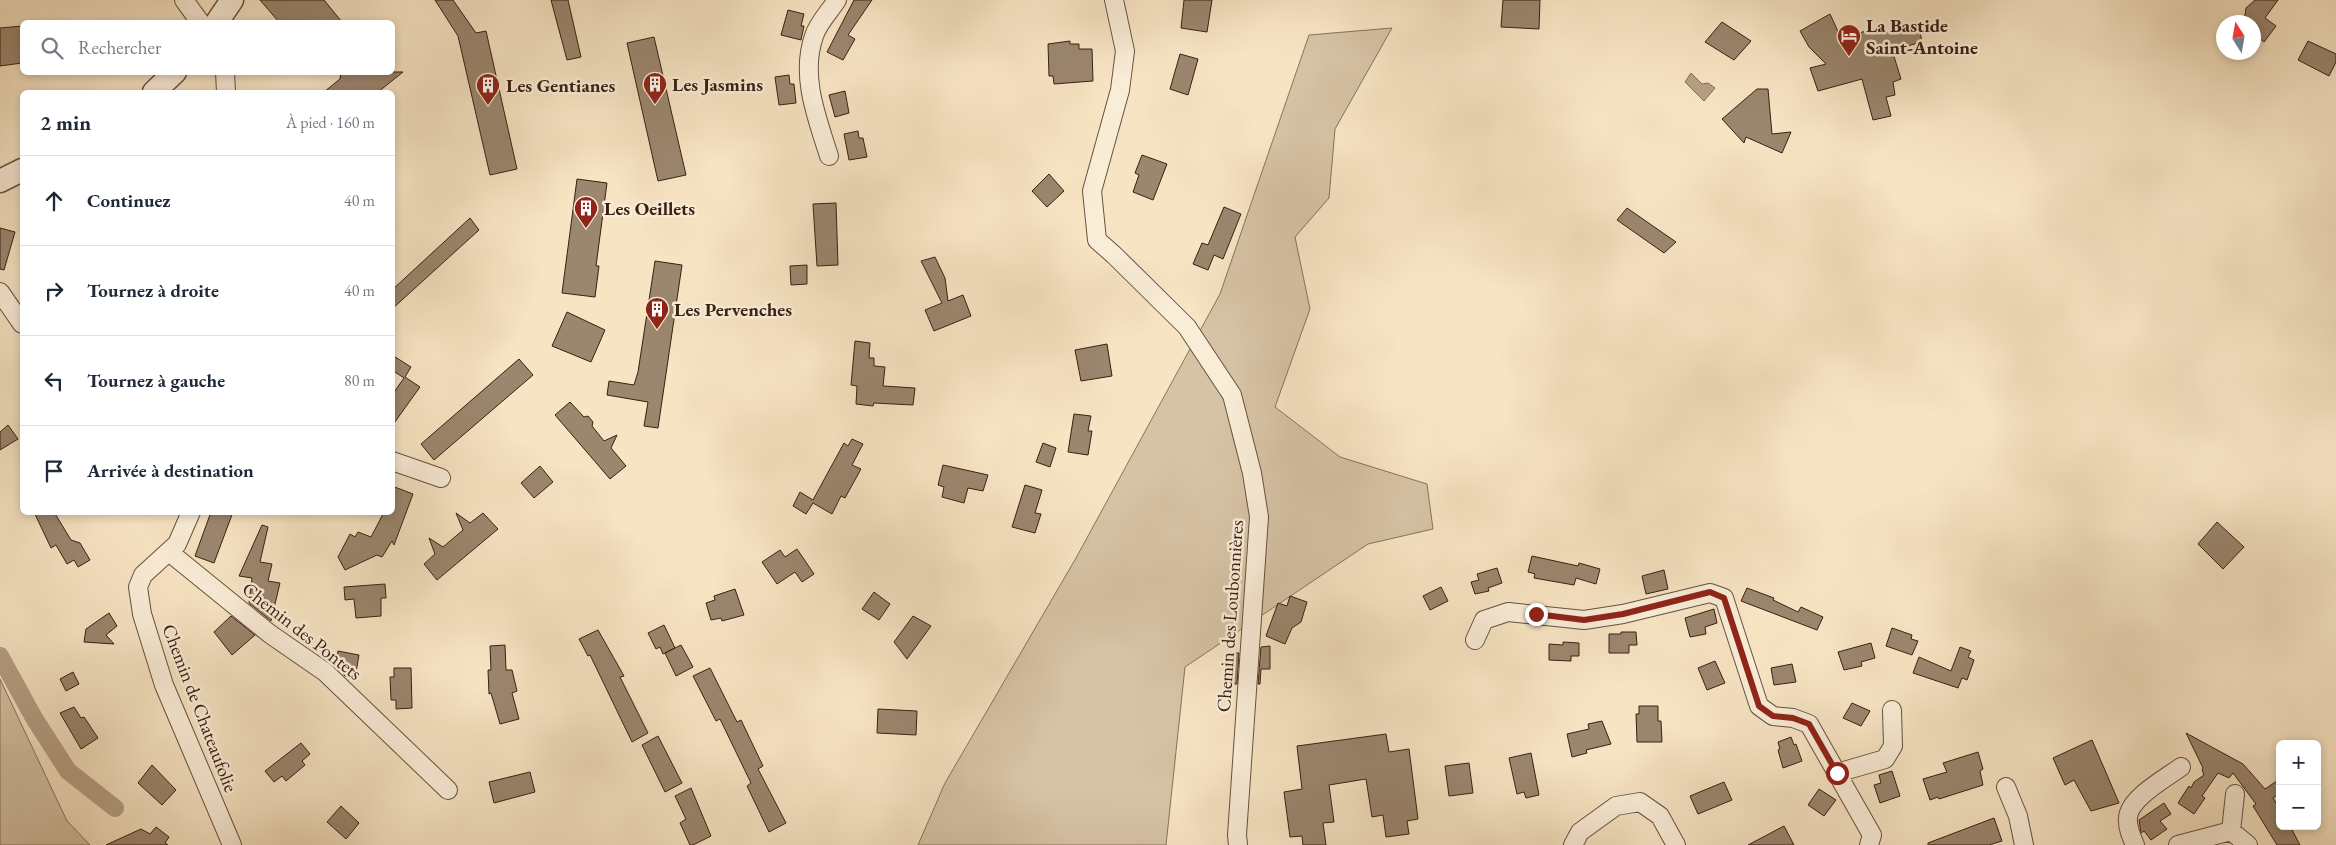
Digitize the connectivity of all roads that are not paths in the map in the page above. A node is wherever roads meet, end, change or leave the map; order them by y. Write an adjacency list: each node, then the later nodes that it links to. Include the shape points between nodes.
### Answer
1 (232, 0): 4 (street)
2 (837, 0): 9 (street, via 814,34 808,69 815,112)
3 (1114, 0): 27 (street, Chemin des Loubonnières, via 1126,51 1120,90 1092,191 1096,240 1187,327 1232,395 1252,473 1259,516 1236,835)
4 (218, 20)
5 (172, 75): 7 (street)
6 (225, 75): 8 (street)
7 (156, 90)
8 (226, 90)
9 (829, 156)
10 (20, 171): 11 (street)
11 (0, 182)
12 (0, 292): 13 (street)
13 (20, 321)
14 (395, 462): 15 (street)
15 (441, 478)
16 (190, 515): 17 (street, Chemin de Chateaufolie, via 177,544)
17 (169, 552): 23 (street, Chemin des Pontets, via 270,634 325,672); 26 (street, Chemin de Chateaufolie, via 143,575 138,587 142,614 164,685)
18 (1475, 640): 21 (street, via 1484,620 1508,612 1584,620 1623,614 1710,592 1724,598 1759,706 1773,716 1809,724)
19 (1892, 710): 21 (street, via 1893,746 1885,759)
20 (2181, 767): 32 (street, via 2134,801 2128,816 2129,831)
21 (1837, 773): 30 (street, via 1872,835)
22 (2006, 787): 31 (street, via 2018,816)
23 (448, 790)
24 (2235, 794): 25 (street)
25 (2231, 831): 33 (street); 34 (street)
26 (232, 845)
27 (1238, 845)
28 (1573, 845): 29 (street, via 1580,832 1616,806 1640,802 1660,816)
29 (1676, 845)
30 (1869, 845)
31 (2024, 845)
32 (2135, 845)
33 (2178, 845)
34 (2248, 845)

